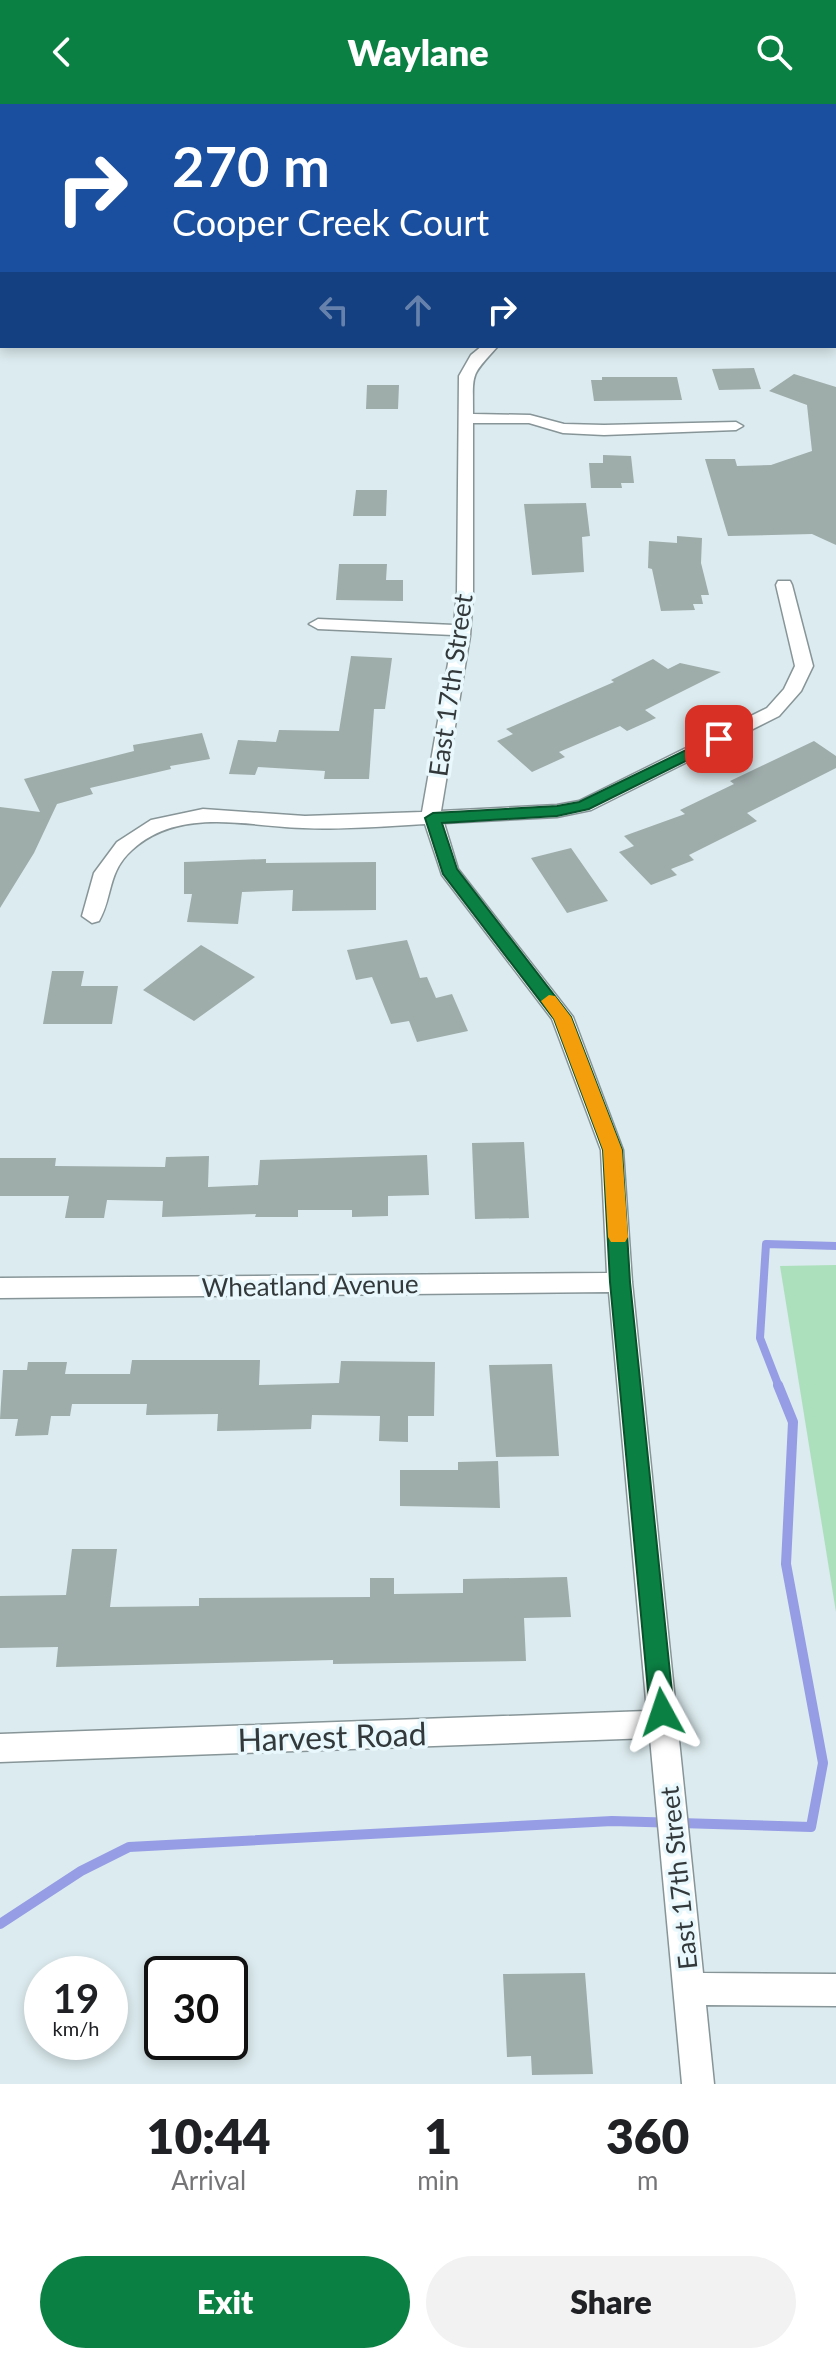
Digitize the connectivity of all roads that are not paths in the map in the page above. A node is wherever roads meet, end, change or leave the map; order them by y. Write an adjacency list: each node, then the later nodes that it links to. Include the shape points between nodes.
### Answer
1 (488, 348): 2 (street, East 17th Street, via 466,376)
2 (464, 418): 3 (street, via 530,419 563,428 604,430); 6 (street, East 17th Street)
3 (736, 426)
4 (784, 585): 7 (street, via 804,666 792,691 773,712 584,806)
5 (318, 624): 6 (street)
6 (461, 630): 7 (street, East 17th Street)
7 (433, 818): 8 (street, via 305,822 203,815 158,824 124,846 101,878); 9 (street, East 17th Street, via 449,870 562,1017 612,1150)
8 (92, 916)
9 (620, 1282): 10 (street, Wheatland Avenue); 11 (street, East 17th Street)
10 (0, 1288)
11 (663, 1724): 12 (street, Harvest Road); 13 (street, East 17th Street)
12 (0, 1748)
13 (689, 1989): 14 (street); 15 (street, East 17th Street)
14 (836, 1990)
15 (698, 2084)

